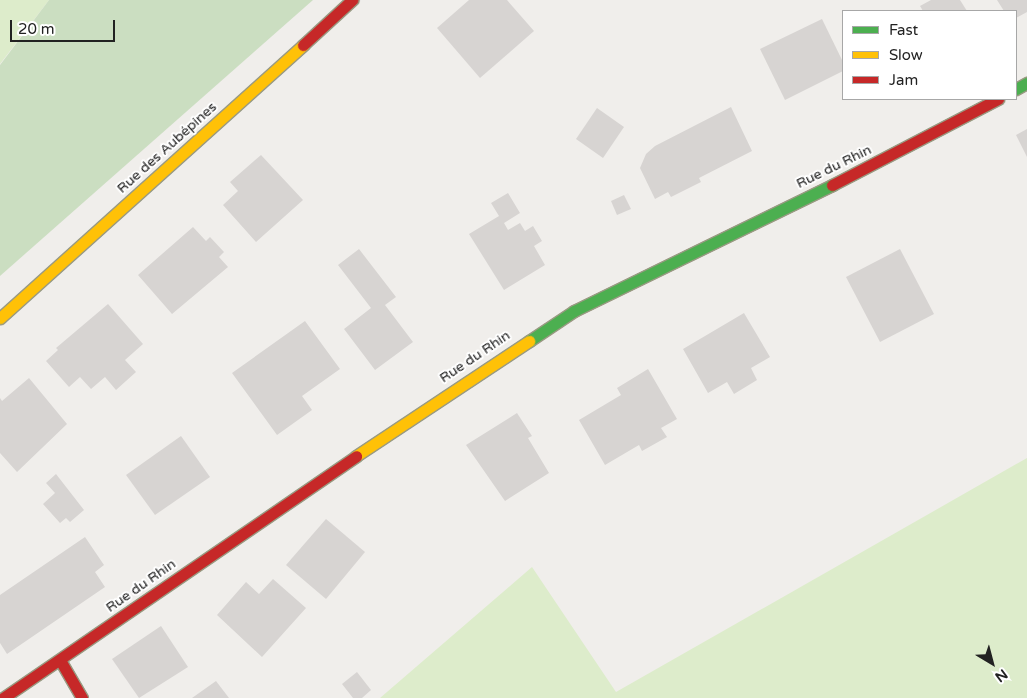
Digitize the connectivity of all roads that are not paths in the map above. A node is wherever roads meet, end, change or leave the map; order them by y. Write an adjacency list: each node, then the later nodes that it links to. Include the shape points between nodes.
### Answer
1 (352, 0): 3 (street, Rue des Aubépines)
2 (996, 100): 4 (street, Rue du Rhin, via 902,151 574,311 304,490)
3 (0, 318)
4 (60, 660): 5 (street, Rue du Rhin); 6 (street)
5 (3, 698)
6 (82, 698)

